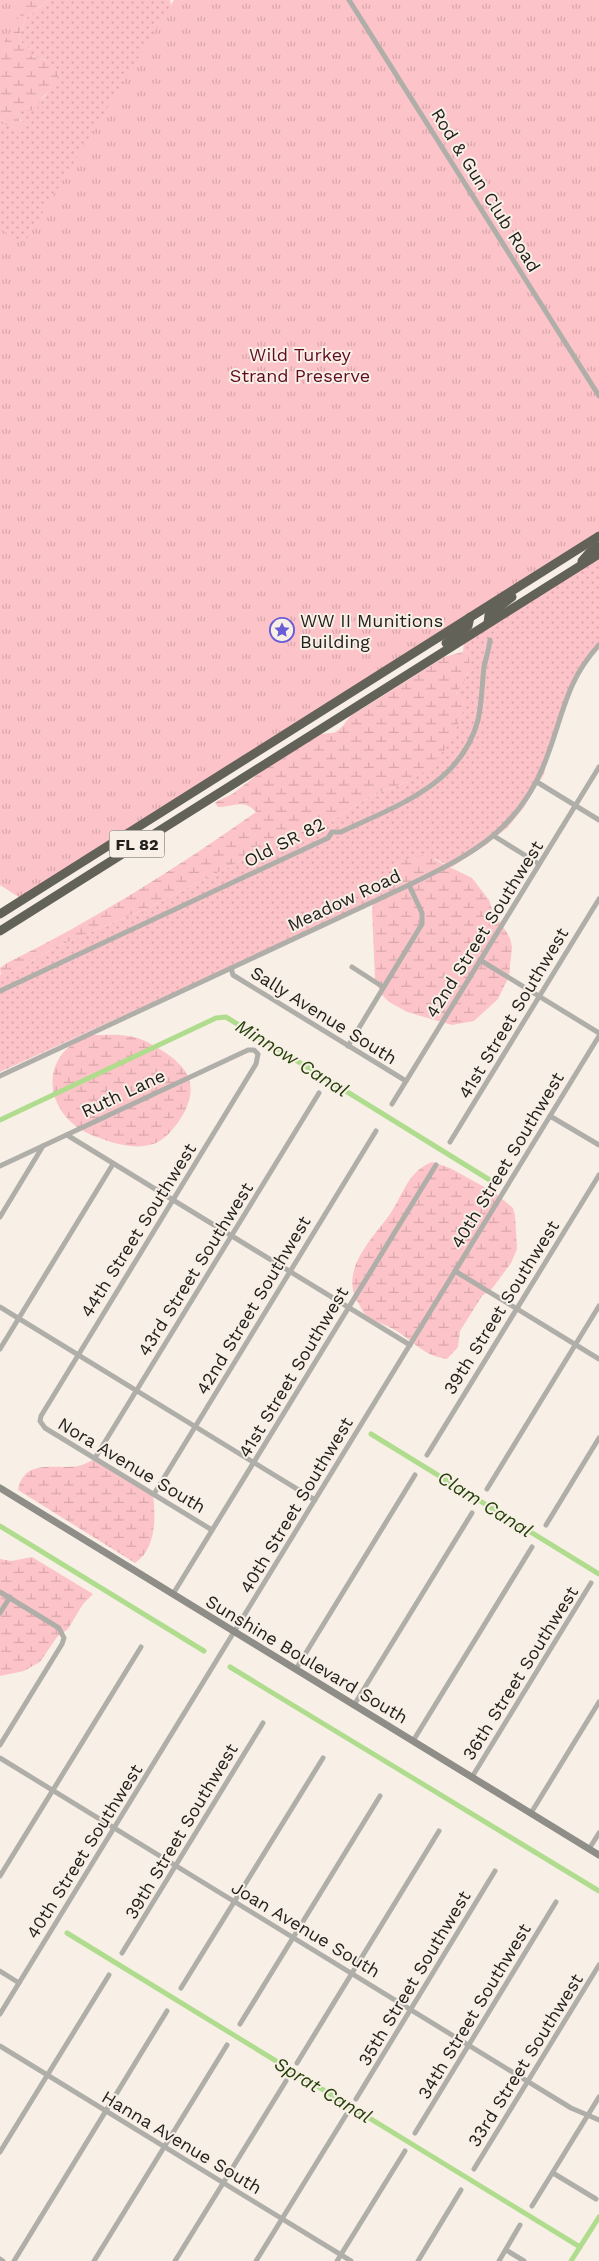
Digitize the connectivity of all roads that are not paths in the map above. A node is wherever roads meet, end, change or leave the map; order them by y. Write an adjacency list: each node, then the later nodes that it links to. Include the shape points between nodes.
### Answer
1 (348, 0): 2 (street, Rod & Gun Club Road)
2 (599, 396)
3 (599, 536): 6 (highway, FL 82)
4 (599, 546): 7 (highway)
5 (599, 554): 7 (highway, FL 82)
6 (555, 564): 8 (highway, FL 82); 9 (highway, via 549,574 493,611)
7 (575, 568): 9 (highway, FL 82)
8 (470, 617): 12 (highway, via 465,630 411,665); 21 (highway, FL 82)
9 (488, 623): 12 (highway, FL 82)
10 (490, 640): 27 (street, Old SR 82, via 473,734 456,763 430,788)
11 (599, 644): 14 (street, Meadow Road, via 568,692)
12 (395, 682): 22 (highway, FL 82)
13 (599, 767): 15 (street, 42nd Street Southwest)
14 (537, 782): 15 (street); 17 (street, Meadow Road)
15 (576, 806): 16 (street); 18 (street, 42nd Street Southwest)
16 (599, 820)
17 (494, 836): 18 (street); 19 (street, Meadow Road, via 464,858)
18 (539, 864): 23 (street, 42nd Street Southwest)
19 (409, 885): 25 (street, Meadow Road); 26 (street, via 422,913 422,924)
20 (599, 899): 28 (street, 41st Street Southwest)
21 (0, 914)
22 (0, 931)
23 (480, 960): 28 (street); 33 (street, 42nd Street Southwest)
24 (352, 967): 26 (street)
25 (231, 968): 30 (street, Sally Avenue South, via 233,974); 32 (street, Meadow Road)
26 (383, 987): 30 (street)
27 (0, 992)
28 (539, 997): 29 (street); 39 (street, 41st Street Southwest)
29 (599, 1035): 36 (street, 40th Street Southwest)
30 (348, 1046): 33 (street, Sally Avenue South)
31 (258, 1054): 38 (street, Ruth Lane, via 248,1050); 46 (street, 44th Street Southwest, via 256,1064)
32 (0, 1076)
33 (406, 1081): 35 (street, 42nd Street Southwest)
34 (319, 1093): 48 (street, 43rd Street Southwest)
35 (392, 1104)
36 (550, 1116): 41 (street); 49 (street, 40th Street Southwest)
37 (376, 1131): 50 (street, 42nd Street Southwest)
38 (67, 1135): 40 (street, Ruth Lane); 42 (street)
39 (450, 1142)
40 (44, 1146): 44 (street, Ruth Lane); 47 (street)
41 (599, 1146)
42 (114, 1164): 46 (street); 55 (street)
43 (436, 1165): 53 (street, 41st Street Southwest)
44 (0, 1166)
45 (599, 1175): 54 (street, 39th Street Southwest)
46 (172, 1200): 48 (street); 59 (street, 44th Street Southwest)
47 (0, 1217)
48 (231, 1236): 50 (street); 61 (street, 43rd Street Southwest)
49 (455, 1271): 54 (street); 57 (street, 40th Street Southwest)
50 (290, 1272): 53 (street); 63 (street, 42nd Street Southwest)
51 (599, 1306): 56 (street)
52 (0, 1307): 55 (street)
53 (348, 1308): 57 (street); 67 (street, 41st Street Southwest)
54 (517, 1309): 56 (street); 65 (street, 39th Street Southwest)
55 (19, 1319): 58 (street); 59 (street)
56 (576, 1345): 60 (street); 70 (street)
57 (410, 1346): 72 (street, 40th Street Southwest)
58 (0, 1350)
59 (77, 1355): 61 (street); 62 (street, 44th Street Southwest)
60 (599, 1359)
61 (136, 1391): 63 (street); 66 (street, 43rd Street Southwest)
62 (40, 1421): 66 (street, Nora Avenue South, via 45,1428)
63 (195, 1427): 67 (street); 71 (street, 42nd Street Southwest)
64 (599, 1438): 74 (street)
65 (427, 1455)
66 (95, 1458): 71 (street, Nora Avenue South)
67 (254, 1463): 72 (street); 75 (street, 41st Street Southwest)
68 (415, 1475): 84 (street)
69 (0, 1488): 79 (street, Sunshine Boulevard South)
70 (487, 1489)
71 (154, 1494): 75 (street, Nora Avenue South)
72 (315, 1500): 82 (street, 40th Street Southwest)
73 (472, 1513): 86 (street)
74 (546, 1525)
75 (212, 1530): 79 (street, 41st Street Southwest)
76 (532, 1547): 88 (street)
77 (591, 1583): 92 (street, 36th Street Southwest)
78 (0, 1592): 80 (street)
79 (173, 1594): 82 (street, Sunshine Boulevard South)
80 (10, 1597): 81 (street); 89 (street, via 59,1628 64,1638)
81 (0, 1613)
82 (234, 1632): 84 (street, Sunshine Boulevard South); 96 (street, 40th Street Southwest)
83 (141, 1647): 93 (street)
84 (296, 1669): 86 (street, Sunshine Boulevard South)
85 (599, 1702): 95 (street)
86 (354, 1705): 88 (street, Sunshine Boulevard South)
87 (263, 1723): 101 (street, 39th Street Southwest)
88 (413, 1741): 92 (street, Sunshine Boulevard South)
89 (0, 1745)
90 (0, 1758): 93 (street, Joan Avenue South)
91 (323, 1758): 104 (street)
92 (472, 1777): 95 (street, Sunshine Boulevard South)
93 (53, 1790): 96 (street, Joan Avenue South); 103 (street)
94 (380, 1796): 106 (street)
95 (531, 1813): 99 (street, Sunshine Boulevard South)
96 (114, 1828): 101 (street, Joan Avenue South); 112 (street, 40th Street Southwest)
97 (439, 1831): 110 (street)
98 (599, 1833): 99 (street)
99 (589, 1849): 100 (street, Sunshine Boulevard South)
100 (599, 1855)
101 (176, 1866): 104 (street, Joan Avenue South); 107 (street, 39th Street Southwest)
102 (495, 1871): 114 (street, 35th Street Southwest)
103 (0, 1876)
104 (234, 1902): 106 (street, Joan Avenue South); 113 (street)
105 (556, 1902): 119 (street, 34th Street Southwest)
106 (293, 1938): 110 (street, Joan Avenue South); 117 (street)
107 (122, 1953)
108 (599, 1965): 124 (street, 33rd Street Southwest)
109 (0, 1971): 112 (street)
110 (352, 1973): 114 (street, Joan Avenue South); 121 (street)
111 (109, 1975): 122 (street)
112 (19, 1983): 116 (street, 40th Street Southwest)
113 (181, 1988)
114 (410, 2009): 119 (street, Joan Avenue South); 126 (street, 35th Street Southwest)
115 (167, 2010): 127 (street)
116 (0, 2014)
117 (240, 2024)
118 (227, 2045): 132 (street)
119 (469, 2045): 124 (street, Joan Avenue South); 131 (street, 34th Street Southwest)
120 (0, 2046): 122 (street, Hanna Avenue South)
121 (297, 2063)
122 (47, 2075): 127 (street, Hanna Avenue South); 134 (street)
123 (286, 2081): 137 (street)
124 (528, 2082): 128 (street, Joan Avenue South, via 582,2114); 135 (street, 33rd Street Southwest)
125 (599, 2097): 128 (street)
126 (356, 2099)
127 (106, 2111): 132 (street, Hanna Avenue South); 147 (street)
128 (589, 2114): 130 (street, Joan Avenue South); 136 (street)
129 (346, 2115): 141 (street)
130 (599, 2120)
131 (415, 2133)
132 (164, 2147): 137 (street, Hanna Avenue South); 148 (street)
133 (405, 2151): 144 (street)
134 (0, 2152)
135 (474, 2169)
136 (553, 2173): 139 (street); 140 (street)
137 (223, 2183): 141 (street, Hanna Avenue South); 149 (street)
138 (461, 2190): 153 (street)
139 (596, 2199)
140 (532, 2206)
141 (282, 2219): 144 (street, Hanna Avenue South); 150 (street)
142 (520, 2225): 143 (street)
143 (506, 2250): 154 (street); 155 (street)
144 (341, 2255): 151 (street); 152 (street, Hanna Avenue South)
145 (0, 2259): 146 (street)
146 (3, 2261)
147 (14, 2261)
148 (94, 2261)
149 (175, 2261)
150 (256, 2261)
151 (337, 2261)
152 (350, 2261)
153 (418, 2261)
154 (498, 2261)
155 (524, 2261)

